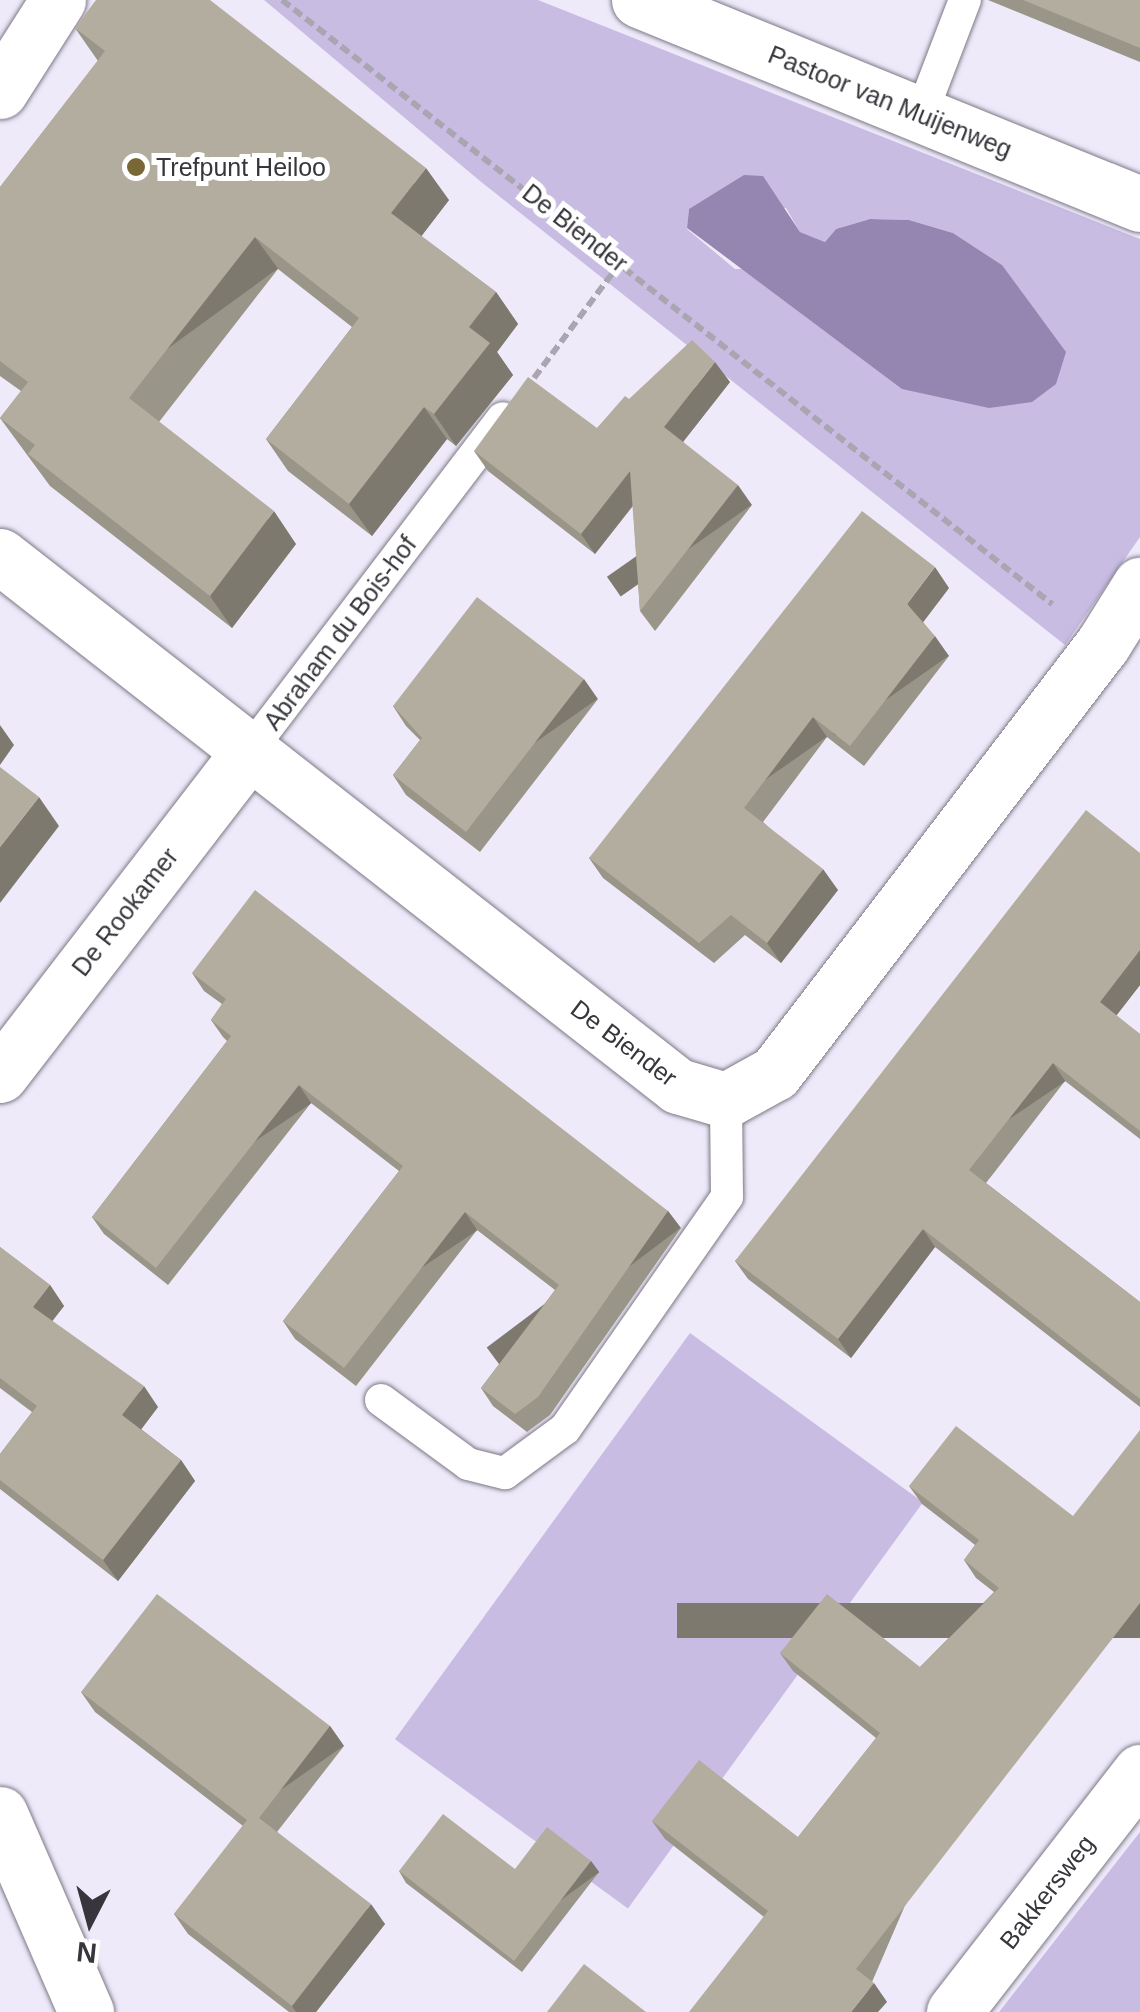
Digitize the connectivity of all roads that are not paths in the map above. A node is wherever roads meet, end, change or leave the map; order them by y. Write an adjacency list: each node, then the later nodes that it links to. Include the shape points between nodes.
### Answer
1 (58, 0): 4 (street)
2 (639, 0): 5 (street, Pastoor van Muijenweg)
3 (965, 0): 5 (lane)
4 (0, 91)
5 (921, 115): 6 (street, Pastoor van Muijenweg)
6 (1140, 204)
7 (524, 391): 10 (lane, Abraham du Bois-hof)
8 (0, 556): 10 (street, Abraham du Bois-hof)
9 (1140, 585): 12 (street, via 1104,644 774,1073)
10 (250, 750): 11 (street, De Rookamer); 12 (street, De Biender, via 678,1086)
11 (0, 1074)
12 (726, 1100): 13 (lane, via 727,1197 565,1428 506,1473 468,1464)
13 (381, 1400)
14 (1140, 1772): 17 (street, Bakkersweg)
15 (0, 1814): 16 (street)
16 (86, 2012)
17 (954, 2012)

